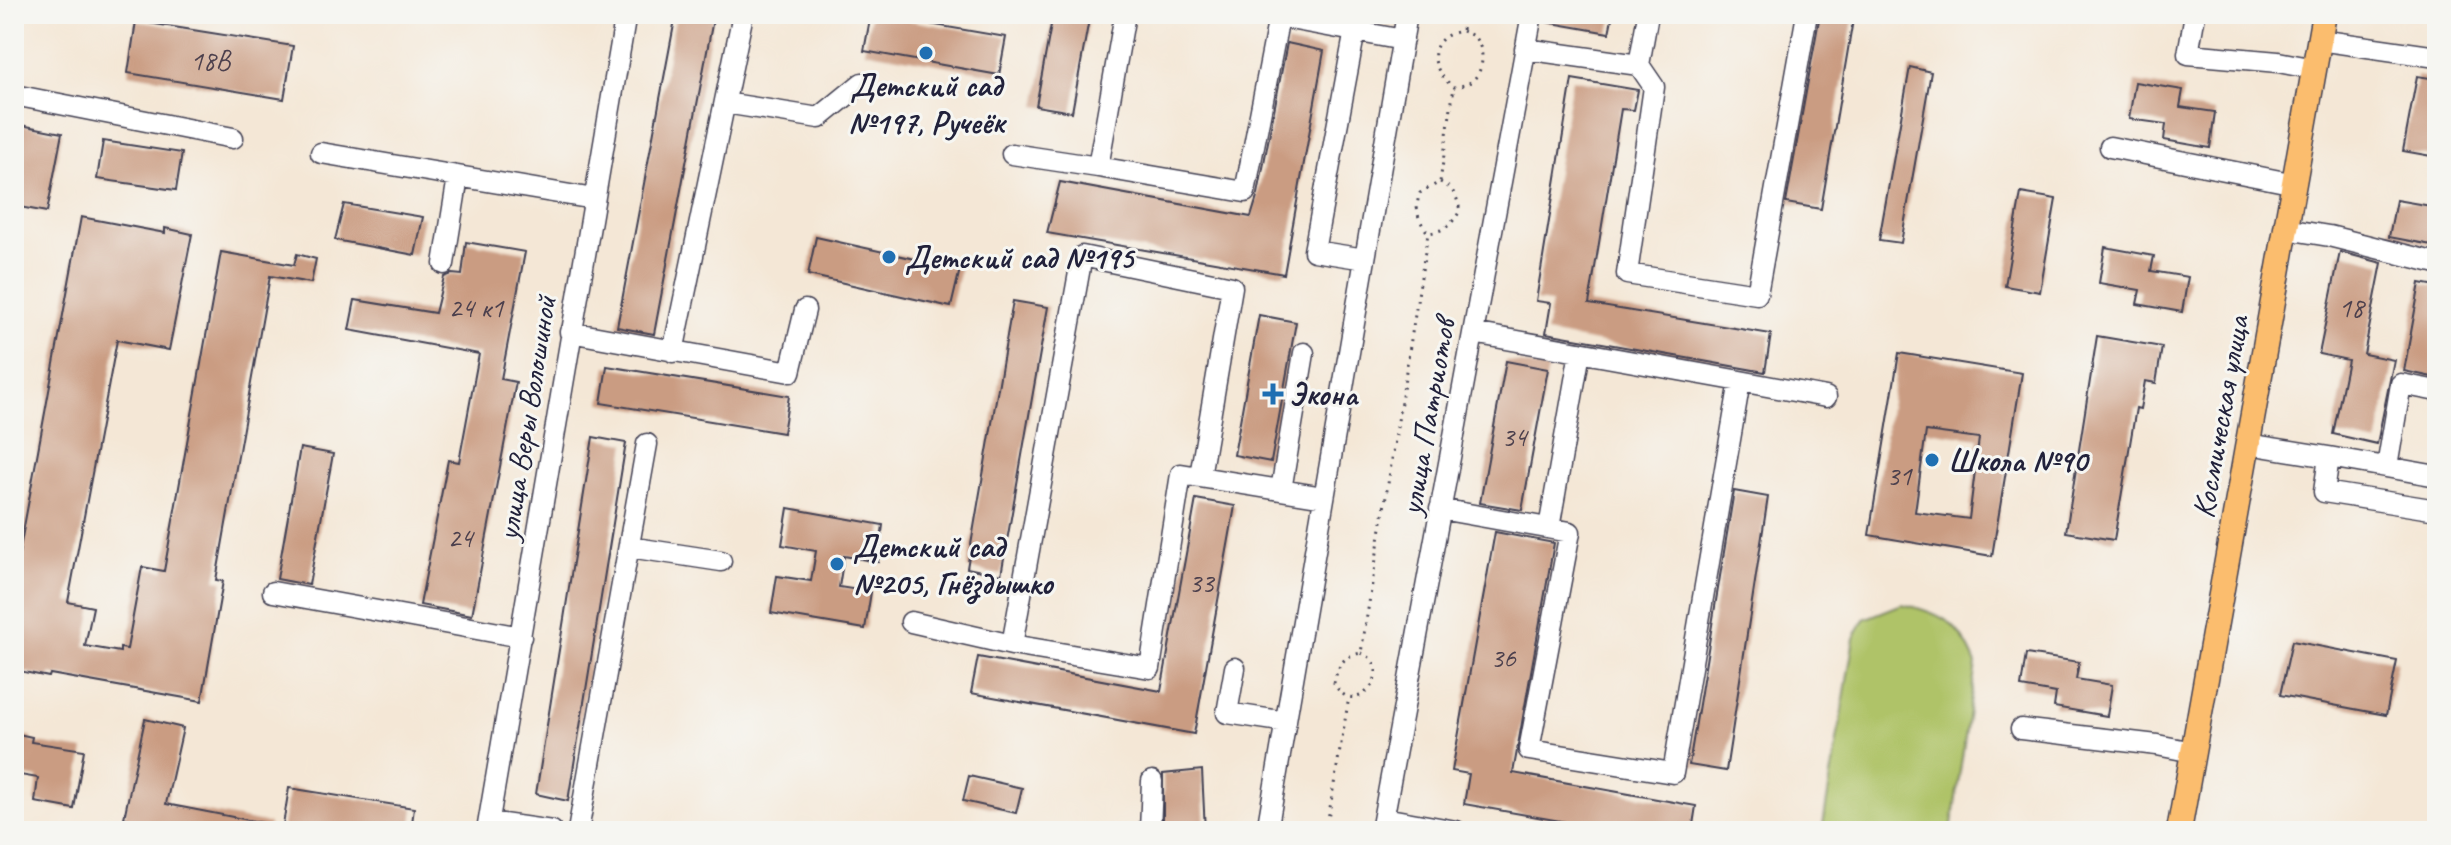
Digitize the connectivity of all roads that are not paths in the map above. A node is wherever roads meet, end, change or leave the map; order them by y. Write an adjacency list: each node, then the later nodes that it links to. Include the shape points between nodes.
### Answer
1 (626, 14): 28 (street, улица Веры Волошиной)
2 (743, 14): 20 (street)
3 (1125, 14): 25 (street)
4 (1407, 14): 12 (street)
5 (1532, 14): 14 (street, улица Патриотов)
6 (1648, 14): 16 (street)
7 (1807, 14): 16 (street, via 1757,294 1627,274 1654,87)
8 (2195, 14): 17 (street, via 2188,54)
9 (2324, 14): 13 (main road, Космическая улица)
10 (1279, 16): 11 (street); 25 (street, via 1245,192)
11 (1357, 22): 12 (street); 30 (street, via 1314,251)
12 (1403, 40): 30 (street)
13 (2319, 40): 15 (street); 17 (main road, Космическая улица)
14 (1525, 49): 16 (street); 35 (street, улица Патриотов)
15 (2437, 57)
16 (1639, 65)
17 (2315, 69): 27 (main road, Космическая улица)
18 (862, 83): 20 (street, via 819,118)
19 (14, 95): 21 (street)
20 (725, 103): 36 (street)
21 (233, 138)
22 (2110, 147): 27 (street)
23 (321, 153): 26 (street)
24 (1012, 154): 25 (street)
25 (1098, 167)
26 (458, 177): 28 (street); 32 (street)
27 (2295, 184): 29 (main road, Космическая улица)
28 (594, 199): 34 (street, улица Веры Волошиной)
29 (2286, 229): 31 (street); 43 (main road, Космическая улица)
30 (1365, 259): 49 (street)
31 (2437, 263)
32 (444, 264)
33 (805, 310): 36 (street, via 790,372)
34 (570, 332): 36 (street); 57 (street, улица Веры Волошиной)
35 (1473, 333): 37 (street); 50 (street, улица Патриотов)
36 (673, 352)
37 (1580, 352): 39 (street); 52 (street)
38 (1304, 353): 48 (street)
39 (1740, 381): 41 (street); 52 (street, via 1673,773 1529,750 1570,532)
40 (2437, 391): 45 (street, via 2401,384)
41 (1826, 397)
42 (647, 444): 53 (street)
43 (2248, 444): 44 (street); 62 (main road, Космическая улица)
44 (2329, 457): 45 (street); 51 (street, via 2324,492)
45 (2387, 467): 47 (street)
46 (1200, 476): 48 (street); 58 (street, via 1181,474 1150,668); 58 (street, via 1232,287 1082,256)
47 (2437, 476)
48 (1281, 490): 49 (street)
49 (1324, 497): 60 (street)
50 (1440, 509): 52 (street); 64 (street, улица Патриотов)
51 (2437, 510)
52 (1549, 528)
53 (629, 547): 54 (street); 67 (street)
54 (721, 561)
55 (273, 592): 57 (street)
56 (911, 622): 58 (street)
57 (521, 637): 65 (street, улица Веры Волошиной)
58 (1012, 645)
59 (1235, 668): 60 (street, via 1227,713)
60 (1286, 722): 69 (street)
61 (2021, 729): 62 (street)
62 (2193, 752): 71 (main road, Космическая улица)
63 (1152, 781): 68 (street)
64 (1382, 824): 70 (street)
65 (488, 826): 66 (street)
66 (552, 831)
67 (578, 831)
68 (1150, 831)
69 (1267, 831)
70 (1456, 831)
71 (2179, 831)

